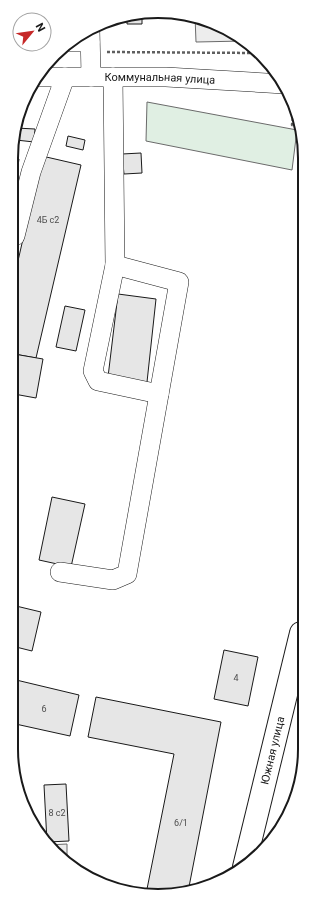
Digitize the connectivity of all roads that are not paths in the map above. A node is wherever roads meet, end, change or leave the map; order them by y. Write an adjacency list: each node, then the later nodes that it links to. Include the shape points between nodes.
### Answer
1 (90, 41): 4 (street)
2 (44, 77): 3 (street, Коммунальная улица)
3 (65, 77): 4 (street, Коммунальная улица); 7 (street, via 31,172)
4 (91, 77): 5 (street, Коммунальная улица)
5 (113, 77): 6 (street, Коммунальная улица, via 166,77); 8 (street)
6 (276, 84)
7 (18, 224)
8 (115, 265): 9 (street, via 179,282); 9 (street, via 93,371 98,381)
9 (159, 394): 10 (street, via 127,574 113,580)
10 (60, 572)
11 (297, 666): 12 (main road, Южная улица)
12 (247, 857)

